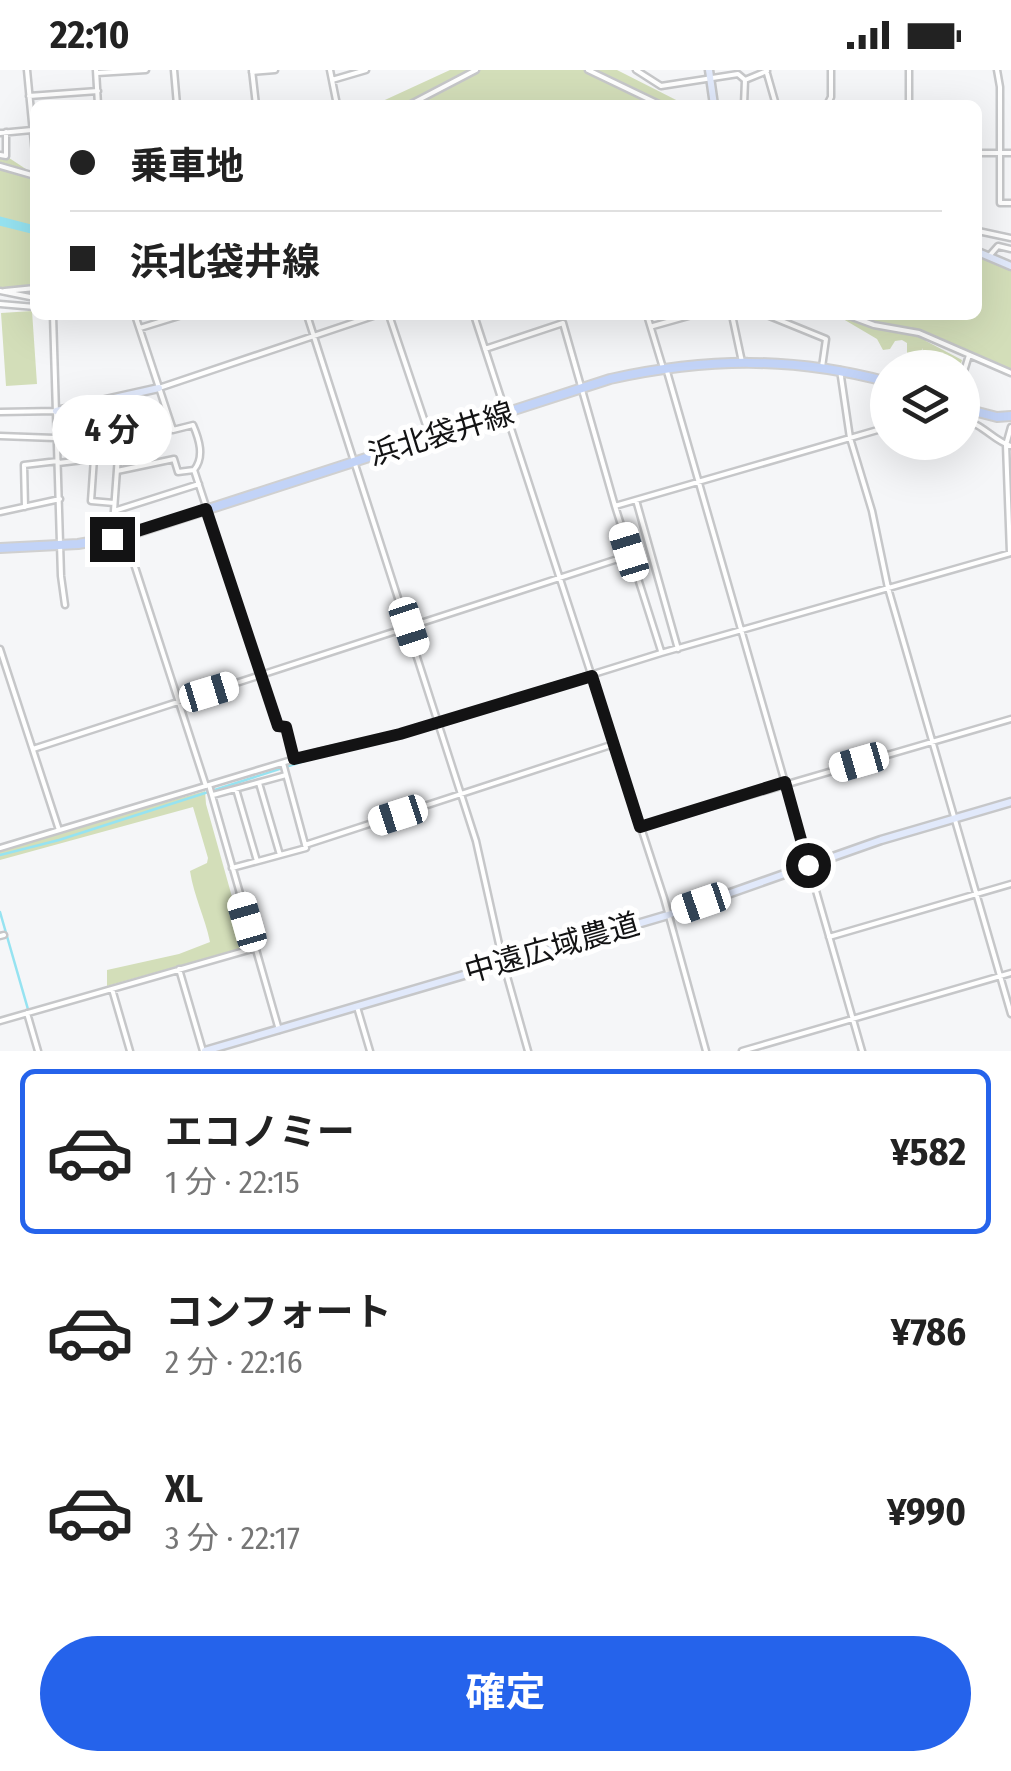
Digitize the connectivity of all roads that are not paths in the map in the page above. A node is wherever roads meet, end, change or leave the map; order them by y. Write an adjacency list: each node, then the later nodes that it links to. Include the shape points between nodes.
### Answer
1 (27, 70): 20 (street)
2 (146, 70): 15 (street)
3 (174, 70): 22 (street)
4 (275, 70): 14 (street)
5 (330, 70): 17 (street)
6 (366, 70): 17 (street)
7 (476, 70): 25 (street)
8 (588, 70): 26 (street)
9 (636, 70): 16 (street, via 661,86)
10 (766, 70): 18 (street); 29 (street)
11 (831, 70): 30 (street)
12 (909, 70): 31 (street)
13 (997, 70): 35 (street)
14 (252, 71): 23 (street)
15 (96, 72): 19 (street)
16 (710, 74): 18 (street); 27 (street)
17 (332, 80): 24 (street)
18 (746, 80): 28 (street)
19 (98, 91): 20 (street); 21 (street)
20 (28, 96): 32 (street)
21 (98, 100)
22 (176, 100)
23 (255, 100)
24 (337, 100)
25 (419, 100)
26 (651, 100)
27 (713, 100)
28 (744, 100)
29 (775, 100)
30 (830, 100)
31 (909, 100)
32 (30, 113)
33 (30, 130): 34 (street)
34 (3, 132): 38 (street, via 7,152)
35 (1000, 153): 36 (street); 37 (street); 41 (street, via 1000,203)
36 (1011, 153)
37 (982, 154)
38 (0, 155)
39 (0, 166): 40 (street)
40 (30, 175)
41 (1011, 203)
42 (982, 232): 43 (street)
43 (1011, 238)
44 (1011, 249): 46 (street, via 998,246)
45 (982, 254): 46 (street)
46 (988, 257): 47 (street)
47 (1011, 266)
48 (30, 288): 49 (street)
49 (0, 291): 50 (street)
50 (30, 297)
51 (0, 304): 52 (street)
52 (30, 307)
53 (53, 320): 80 (street)
54 (137, 320): 66 (street)
55 (166, 320): 66 (street)
56 (309, 320): 67 (street)
57 (361, 320): 67 (street)
58 (392, 320): 89 (street)
59 (476, 320): 68 (street)
60 (648, 320): 65 (street)
61 (673, 320): 65 (street)
62 (733, 320): 71 (street)
63 (779, 320): 72 (street, via 826,339)
64 (861, 320): 69 (street)
65 (650, 326): 73 (street)
66 (140, 328): 77 (street)
67 (314, 336): 77 (street); 95 (street)
68 (485, 349): 78 (street, via 563,323); 83 (street)
69 (959, 350)
70 (980, 359): 75 (street)
71 (742, 362): 72 (main road, 浜北袋井線); 73 (main road, 浜北袋井線)
72 (822, 367): 74 (main road, 浜北袋井線)
73 (664, 368): 78 (main road, 浜北袋井線); 99 (street)
74 (840, 370): 76 (main road, 浜北袋井線); 91 (street)
75 (1011, 373)
76 (870, 378)
77 (160, 388): 79 (street); 97 (street, via 173,430 193,425 200,442)
78 (583, 388): 83 (main road, 浜北袋井線); 104 (street)
79 (100, 402): 80 (street); 93 (street)
80 (56, 411): 81 (street); 90 (street)
81 (0, 412)
82 (980, 413): 84 (main road)
83 (506, 414): 89 (main road, 浜北袋井線); 115 (street)
84 (1011, 416)
85 (980, 425): 92 (street)
86 (1011, 427): 92 (street)
87 (870, 432): 91 (street)
88 (0, 436): 90 (street)
89 (430, 437): 95 (main road, 浜北袋井線)
90 (57, 438): 96 (street)
91 (850, 438): 99 (street); 116 (street)
92 (1009, 445): 113 (street)
93 (118, 456): 94 (street); 98 (street)
94 (94, 458): 96 (street); 103 (street, via 92,500)
95 (354, 461): 106 (main road, 浜北袋井線); 118 (street)
96 (58, 462): 101 (street); 105 (street, via 24,465)
97 (194, 470): 98 (street, via 178,472 174,459); 100 (street)
98 (116, 471): 103 (street)
99 (699, 481): 102 (street); 119 (street)
100 (199, 484): 106 (street); 107 (street)
101 (60, 499): 105 (street); 111 (street)
102 (636, 500): 104 (street); 120 (street)
103 (115, 503): 107 (street)
104 (614, 506): 114 (street)
105 (25, 507): 108 (street)
106 (206, 509): 109 (main road, 浜北袋井線); 123 (street)
107 (114, 511): 110 (street)
108 (0, 512)
109 (125, 536): 110 (main road, 浜北袋井線); 125 (street)
110 (112, 539): 111 (main road, 浜北袋井線)
111 (60, 544): 112 (main road, 浜北袋井線); 117 (street)
112 (0, 548)
113 (1010, 553): 116 (street)
114 (630, 555): 115 (street); 122 (street)
115 (560, 578): 118 (street); 124 (street)
116 (888, 588): 119 (street); 128 (street)
117 (65, 605)
118 (409, 627): 123 (street); 127 (street)
119 (742, 631): 120 (street); 135 (street)
120 (678, 648): 122 (street)
121 (0, 650): 130 (street)
122 (662, 653): 124 (street)
123 (262, 675): 125 (street); 131 (street)
124 (592, 676): 127 (street); 129 (street)
125 (178, 702): 130 (street); 136 (street)
126 (1011, 719): 128 (street)
127 (438, 723): 131 (street); 138 (street)
128 (932, 740): 135 (street); 141 (street)
129 (614, 744): 138 (street); 142 (street)
130 (33, 749): 143 (street)
131 (294, 759): 132 (street)
132 (282, 763): 133 (street); 136 (street)
133 (286, 775): 134 (street); 144 (street)
134 (259, 782): 137 (street); 146 (street)
135 (785, 782): 142 (street); 148 (street)
136 (208, 786): 139 (street); 143 (street)
137 (236, 789): 139 (street); 147 (street)
138 (461, 794): 144 (street); 155 (street)
139 (212, 796): 149 (street)
140 (1011, 802): 141 (street, 中遠広域農道)
141 (954, 818): 148 (street, 中遠広域農道); 151 (street)
142 (640, 827): 152 (street)
143 (59, 831): 145 (street)
144 (305, 844): 146 (street)
145 (0, 848)
146 (280, 855): 147 (street)
147 (257, 862): 149 (street)
148 (808, 865): 152 (street, 中遠広域農道); 153 (street)
149 (232, 868): 154 (street)
150 (1011, 884): 151 (street)
151 (977, 894): 153 (street); 158 (street)
152 (668, 914): 155 (street, 中遠広域農道); 172 (street)
153 (829, 937): 163 (street)
154 (255, 948): 156 (street); 165 (street)
155 (503, 962): 160 (street, 中遠広域農道); 171 (street)
156 (179, 969): 159 (street); 169 (street)
157 (1011, 973): 158 (street)
158 (1000, 976): 162 (street); 163 (street)
159 (112, 989): 161 (street); 168 (street)
160 (357, 1007): 165 (street, 中遠広域農道); 170 (street)
161 (26, 1013): 164 (street); 167 (street)
162 (1011, 1014)
163 (853, 1019): 166 (street); 175 (street)
164 (0, 1021)
165 (279, 1030): 169 (street, 中遠広域農道)
166 (774, 1042): 173 (street); 174 (street)
167 (38, 1051)
168 (130, 1051)
169 (204, 1051)
170 (370, 1051)
171 (528, 1051)
172 (706, 1051)
173 (742, 1051)
174 (776, 1051)
175 (862, 1051)

